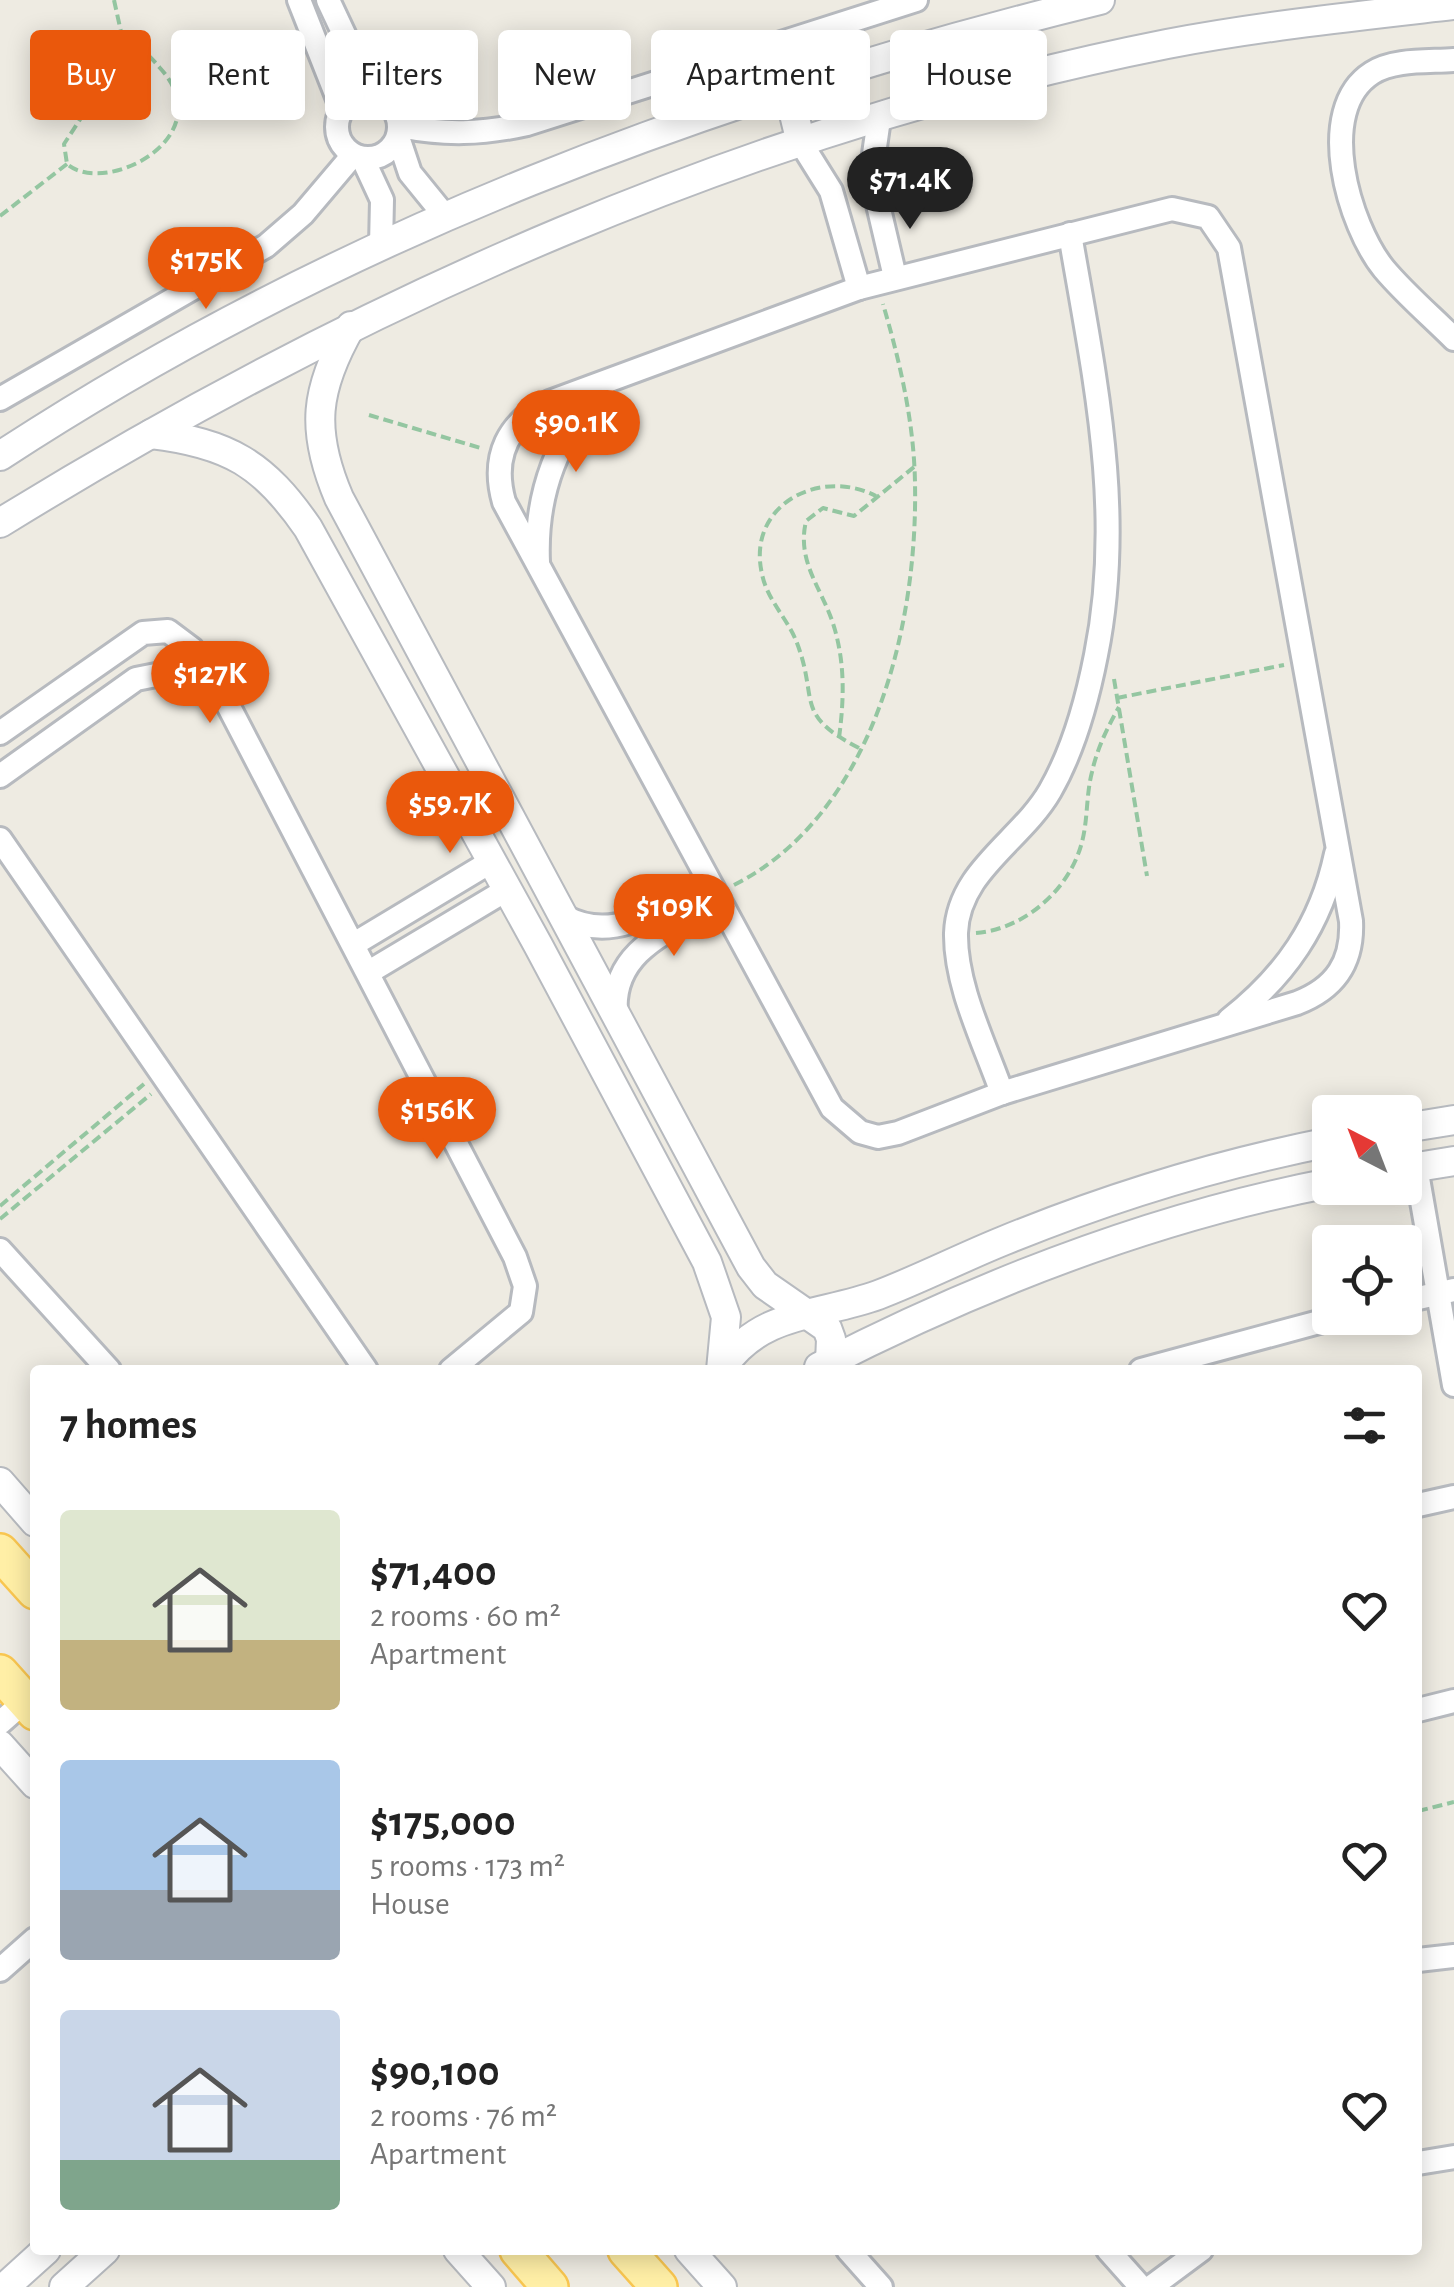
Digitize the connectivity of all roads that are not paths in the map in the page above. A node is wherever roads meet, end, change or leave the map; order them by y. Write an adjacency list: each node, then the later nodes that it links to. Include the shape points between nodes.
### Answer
1 (299, 0): 10 (street)
2 (328, 0): 7 (street)
3 (916, 0): 16 (street, via 528,124 484,134)
4 (1100, 0): 6 (street)
5 (1454, 5): 11 (street, via 1164,45)
6 (1040, 8): 8 (street)
7 (342, 30)
8 (870, 60)
9 (1454, 60): 26 (street, via 1372,73 1346,102 1341,121 1349,194 1368,246)
10 (325, 66)
11 (879, 119): 17 (street); 21 (street, via 871,174)
12 (339, 120): 18 (street, via 338,139)
13 (396, 120): 16 (street)
14 (688, 120): 19 (street)
15 (795, 120): 17 (street)
16 (399, 132): 18 (street, via 384,154); 19 (street, via 410,173)
17 (801, 143): 23 (street, via 831,191); 25 (street, via 609,213)
18 (358, 157): 22 (street, via 382,200); 28 (street, via 266,246)
19 (445, 216): 22 (street)
20 (1070, 234): 24 (street); 39 (street, via 1172,209 1208,217 1229,248); 48 (street, via 1110,488 1104,611 1084,703 1050,791 967,890 956,934 957,962)
21 (886, 244): 23 (street); 24 (street)
22 (381, 246): 30 (street, via 227,320)
23 (850, 254): 24 (street)
24 (877, 282): 27 (street)
25 (352, 324): 29 (street); 43 (street, via 329,366 318,413 323,461)
26 (1454, 340)
27 (606, 382): 32 (street, via 556,452 540,508); 32 (street, via 532,410 516,424 501,454 504,502)
28 (0, 399)
29 (151, 434): 31 (street); 40 (street, via 199,440 243,458 280,488)
30 (0, 456)
31 (0, 522)
32 (538, 566): 42 (street)
33 (117, 652): 34 (street); 35 (street, via 144,633 168,631); 36 (street)
34 (136, 679): 35 (street, via 176,670); 37 (street)
35 (215, 680): 44 (street)
36 (0, 733)
37 (0, 776)
38 (0, 839): 61 (street)
39 (1338, 846): 47 (street, via 1321,908 1299,949); 47 (street, via 1352,920 1346,963 1318,995)
40 (492, 861): 41 (street); 44 (street)
41 (508, 889): 45 (street); 63 (street, via 707,1262 726,1317)
42 (715, 892): 43 (street, via 616,927 590,927); 46 (street, via 632,956 617,983); 48 (street, via 844,1122 878,1137)
43 (565, 916): 46 (street)
44 (354, 944): 45 (street)
45 (369, 972): 62 (street, via 525,1286 521,1312)
46 (616, 1015): 58 (street, via 751,1267)
47 (1221, 1027): 48 (street)
48 (1002, 1093)
49 (1454, 1120): 50 (street)
50 (1422, 1125)
51 (1312, 1145): 58 (street, via 1088,1208 881,1294)
52 (1454, 1160): 53 (street)
53 (1422, 1166)
54 (1312, 1187): 66 (street, via 1101,1245)
55 (1421, 1205): 57 (street)
56 (0, 1250): 60 (street)
57 (1446, 1292): 68 (street)
58 (809, 1314): 64 (street, via 758,1329); 65 (street, via 832,1339)
59 (1312, 1324): 67 (street)
60 (104, 1365)
61 (363, 1365)
62 (457, 1365)
63 (721, 1365)
64 (724, 1365)
65 (822, 1365)
66 (824, 1365)
67 (1160, 1365)
68 (1454, 1385)
69 (0, 1482): 72 (street)
70 (1454, 1497): 71 (street)
71 (1422, 1504)
72 (30, 1516)
73 (0, 1552): 74 (main road)
74 (30, 1585)
75 (0, 1673): 78 (main road)
76 (1454, 1701): 77 (street)
77 (1422, 1709)
78 (20, 1712)
79 (0, 1745): 80 (street)
80 (30, 1778)
81 (30, 1943): 84 (street)
82 (1454, 1956): 83 (street)
83 (1422, 1960)
84 (0, 1970)
85 (1454, 2157): 86 (street)
86 (1422, 2163)
87 (40, 2255): 96 (street)
88 (99, 2255): 97 (street)
89 (462, 2255): 98 (street)
90 (522, 2255): 99 (main road)
91 (630, 2255): 100 (main road)
92 (693, 2255): 101 (street)
93 (852, 2255): 102 (street)
94 (1112, 2255): 103 (street)
95 (1194, 2255): 104 (street)
96 (5, 2287)
97 (64, 2287)
98 (491, 2287)
99 (550, 2287)
100 (659, 2287)
101 (722, 2287)
102 (881, 2287)
103 (1141, 2287)
104 (1151, 2287)

